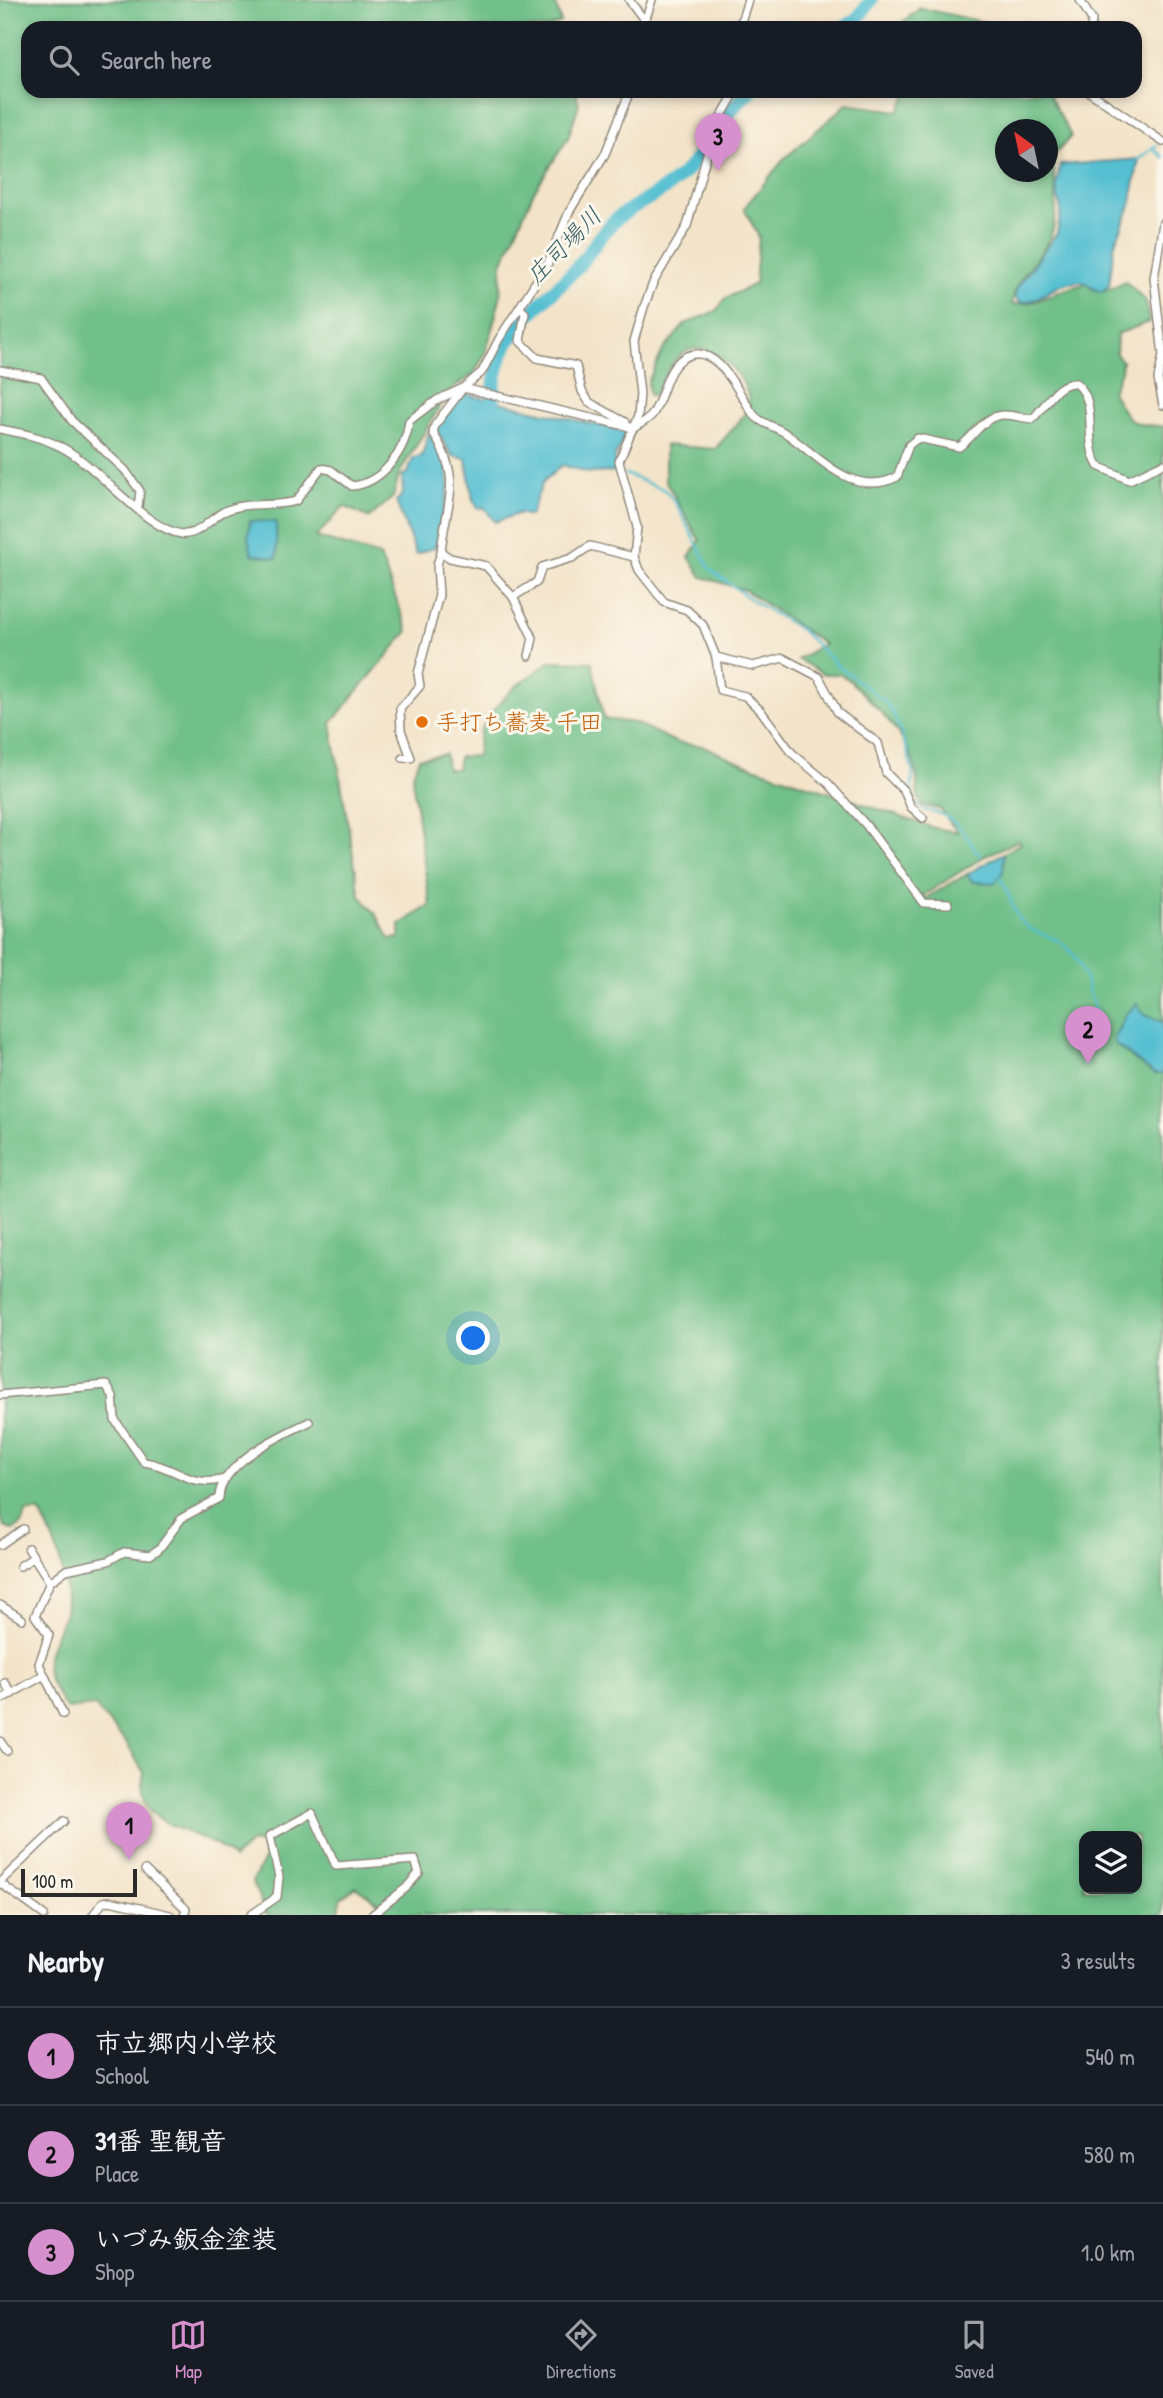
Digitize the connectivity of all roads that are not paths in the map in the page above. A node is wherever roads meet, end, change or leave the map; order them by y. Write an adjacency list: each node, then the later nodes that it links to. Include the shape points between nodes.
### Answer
1 (629, 0): 5 (street)
2 (652, 0): 6 (street)
3 (748, 0): 7 (street)
4 (1080, 0): 8 (street)
5 (642, 21)
6 (645, 21)
7 (741, 21)
8 (1091, 21)
9 (627, 98): 14 (street, via 605,154)
10 (732, 98): 18 (street, via 713,129 687,226 653,283 634,341 640,394)
11 (1098, 98): 12 (street)
12 (1163, 142)
13 (1163, 222): 17 (street, via 1154,278 1163,355 1158,379)
14 (520, 308): 16 (street, via 482,372); 18 (street, via 525,313 520,341 537,358 576,366 589,402)
15 (0, 370): 21 (street, via 41,378 72,421 125,470 140,491)
16 (463, 388): 18 (street); 21 (street, via 409,421 407,440 390,465 363,485 352,486 321,468 296,500 236,507 184,534 160,527); 22 (street, via 433,433 450,460 453,486)
17 (1163, 405)
18 (635, 428): 20 (street, via 651,415 679,361 702,355 738,386 754,416 849,479 873,484 897,477 909,445 918,438 958,447 994,416 1032,419 1057,389 1069,382 1087,395 1089,445 1098,466 1129,480); 23 (street, via 621,454 620,473 637,527)
19 (0, 429): 21 (street, via 63,448)
20 (1163, 464)
21 (138, 508)
22 (441, 552): 24 (street, via 486,566); 27 (street, via 439,595 418,674 420,687 400,709 401,730 411,758)
23 (634, 557): 24 (street, via 590,546 572,558 542,567 537,582); 26 (street, via 664,602 698,619)
24 (513, 597): 25 (street, via 533,638)
25 (529, 656)
26 (716, 657): 28 (street, via 753,666 783,658 819,677 838,713 878,743 886,773); 29 (street, via 720,690 744,696 761,711 792,753 828,783 866,825 924,903)
27 (403, 758)
28 (923, 818)
29 (948, 904)
30 (0, 1395): 32 (street, via 106,1385 113,1396 116,1420 144,1462 200,1483)
31 (309, 1422): 32 (street, via 274,1439)
32 (224, 1479): 38 (street, via 219,1497 182,1518 150,1555 124,1552 108,1561 66,1570)
33 (23, 1529): 34 (street)
34 (0, 1545)
35 (28, 1548): 36 (street)
36 (34, 1557): 37 (street); 38 (street)
37 (20, 1566)
38 (50, 1582): 41 (street, via 35,1616 49,1635 39,1664)
39 (0, 1605): 40 (street)
40 (22, 1619)
41 (43, 1676): 43 (street); 45 (street)
42 (5, 1683): 43 (street)
43 (12, 1694): 44 (street)
44 (0, 1700)
45 (63, 1714)
46 (0, 1741): 47 (street)
47 (6, 1751)
48 (64, 1821): 50 (street)
49 (145, 1870): 54 (street, via 186,1909)
50 (0, 1882): 51 (street)
51 (44, 1915)
52 (93, 1915): 53 (street, via 103,1902 110,1901)
53 (170, 1915)
54 (184, 1915)
55 (251, 1915): 56 (street, via 277,1897 279,1877 270,1836 312,1813 336,1866 415,1860 419,1864 419,1873 406,1888)
56 (372, 1915)

